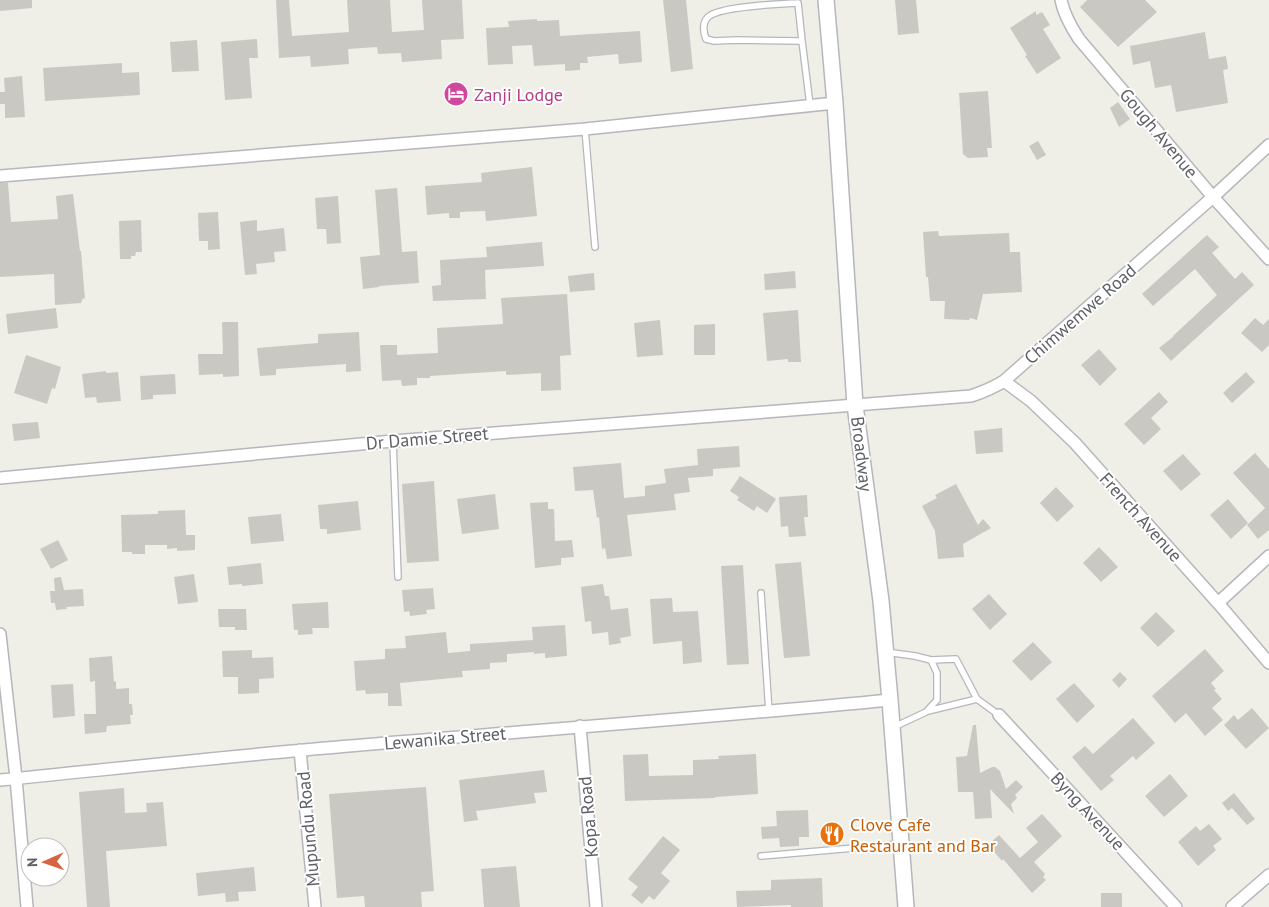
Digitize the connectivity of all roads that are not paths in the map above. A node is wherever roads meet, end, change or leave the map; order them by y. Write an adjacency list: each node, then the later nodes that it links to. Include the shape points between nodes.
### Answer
1 (826, 0): 4 (main road, Broadway)
2 (1061, 0): 9 (street, Gough Avenue, via 1071,28 1079,39)
3 (802, 41): 3 (lane, via 714,41 706,39 703,30 707,17 717,11 798,3); 5 (lane)
4 (835, 103): 5 (street); 13 (main road, Broadway)
5 (810, 105): 6 (street)
6 (585, 129): 8 (street); 10 (lane)
7 (1269, 145): 9 (street, Chimwemwe Road)
8 (0, 176)
9 (1213, 197): 11 (street, Gough Avenue); 12 (street, Chimwemwe Road)
10 (595, 247)
11 (1269, 259)
12 (1004, 380): 13 (street, Chimwemwe Road, via 971,396); 19 (street, French Avenue, via 1075,444)
13 (855, 404): 14 (street, Dr Damie Street); 21 (main road, Broadway)
14 (393, 441): 15 (street, Dr Damie Street); 17 (lane)
15 (0, 478)
16 (1269, 556): 19 (street)
17 (398, 577)
18 (761, 593): 26 (lane)
19 (1218, 603): 23 (street, French Avenue)
20 (0, 634): 32 (street)
21 (886, 652): 22 (lane); 25 (main road, Broadway)
22 (931, 660): 24 (lane, via 956,659); 27 (lane, via 937,673 937,700)
23 (1269, 663)
24 (977, 699): 27 (lane); 28 (lane)
25 (890, 700): 26 (street, Lewanika Street); 30 (main road, Broadway)
26 (769, 712): 29 (street, Lewanika Street)
27 (926, 712): 30 (lane)
28 (1000, 715): 41 (street, Byng Avenue)
29 (580, 726): 31 (street, Lewanika Street); 39 (street, Kopa Road)
30 (892, 728): 34 (main road, Broadway)
31 (300, 750): 32 (street, Lewanika Street); 38 (street, Mupundu Road)
32 (16, 778): 33 (street, Lewanika Street); 37 (street)
33 (0, 780)
34 (900, 844): 35 (lane); 40 (main road, Broadway)
35 (761, 856)
36 (1269, 875): 42 (street)
37 (27, 907)
38 (315, 907)
39 (596, 907)
40 (906, 907)
41 (1176, 907)
42 (1232, 907)

